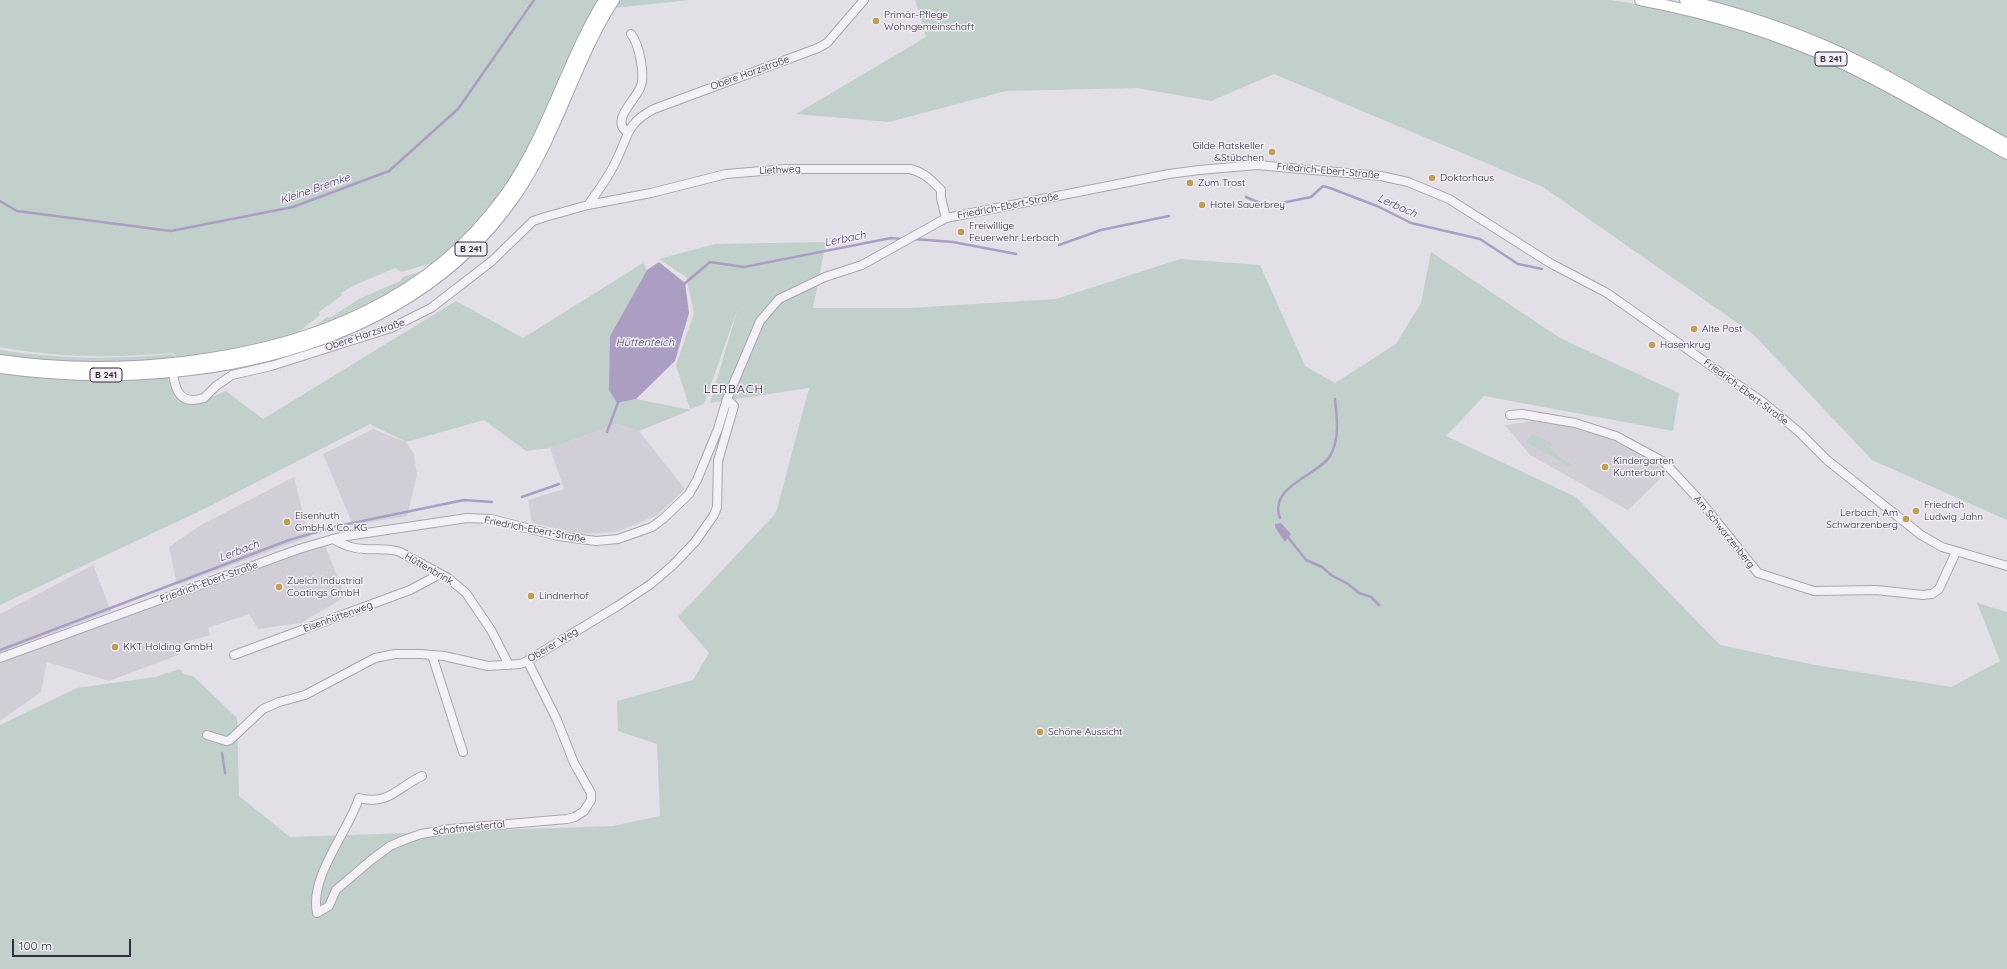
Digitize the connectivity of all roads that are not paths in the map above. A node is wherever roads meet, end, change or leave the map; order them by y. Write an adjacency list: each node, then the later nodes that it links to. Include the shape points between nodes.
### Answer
1 (604, 0): 12 (main road, B 241, via 581,42 536,143 506,194 485,221 453,254 404,290 365,312 316,332 272,345 211,357 111,366)
2 (614, 0): 14 (main road, B 241, via 589,45 544,147 526,179 492,226 449,268 426,287 381,314 326,338 252,359)
3 (864, 0): 7 (street, Obere Harzstraße, via 827,43 654,109 639,117)
4 (1640, 0): 9 (main road, B 241, via 1711,16 1803,47 1894,90)
5 (1685, 0): 8 (main road, B 241, via 1738,14 1825,46 1898,82)
6 (631, 34): 7 (street, via 643,78 640,88 623,114 623,130)
7 (628, 133): 10 (street, Obere Harzstraße, via 604,183)
8 (2007, 144)
9 (2007, 154)
10 (588, 205): 11 (street, Liethweg, via 726,174 786,169 910,169 920,171 941,190); 14 (street, Obere Harzstraße, via 533,221 492,261 431,308 391,328 271,366 232,375 198,400 183,397 178,393 174,385)
11 (946, 218): 15 (street, Friedrich-Ebert-Straße, via 897,243 862,265 825,277 779,299 760,321); 18 (street, Friedrich-Ebert-Straße, via 1199,170 1257,165 1381,176 1408,182 1459,205 1550,264 1607,293 1764,403 1827,460 1904,522 1933,542)
12 (0, 360)
13 (0, 368): 14 (main road, B 241, via 90,375)
14 (173, 372)
15 (727, 399): 17 (street, Friedrich-Ebert-Straße, via 697,480 689,494 652,527 635,534 596,541 558,536 491,519 467,518); 25 (street, Oberer Weg, via 734,406 718,461 716,511 695,542 658,578 616,607 528,661)
16 (1510, 415): 18 (street, Am Schwarzenberg, via 1522,414 1575,423 1616,436 1664,462 1701,502 1758,573 1814,591 1876,590 1923,596 1932,594 1939,589)
17 (333, 539): 20 (street, Hüttenbrink, via 360,549 396,551); 23 (street, Friedrich-Ebert-Straße, via 228,574)
18 (1956, 552): 19 (street, Friedrich-Ebert-Straße)
19 (2007, 566)
20 (440, 574): 21 (street, Eisenhüttenweg, via 410,590); 25 (street, Hüttenbrink, via 458,586 474,602)
21 (234, 655)
22 (432, 655): 25 (street, Oberer Weg, via 488,666); 26 (street, Oberer Weg, via 400,654 375,658 305,695 263,709 230,740); 27 (street)
23 (0, 658)
24 (529, 664): 28 (street, Schafmeistertal, via 557,720 574,763 592,793 584,811 567,819 450,829 404,840 390,846 370,861 336,890 329,906 317,914 317,893 324,873 359,798 369,801 391,796)
25 (509, 665)
26 (207, 734)
27 (463, 752)
28 (422, 776)

